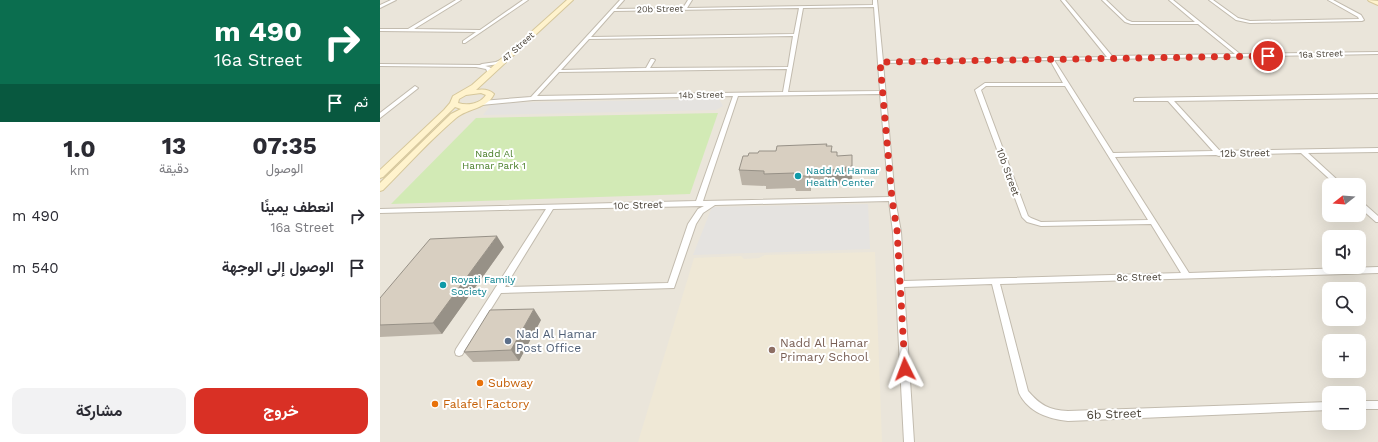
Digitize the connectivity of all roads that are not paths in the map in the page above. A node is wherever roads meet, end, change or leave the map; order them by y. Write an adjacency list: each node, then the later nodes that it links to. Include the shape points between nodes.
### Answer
1 (394, 0): 16 (street)
2 (459, 0): 22 (street)
3 (526, 0): 23 (street)
4 (570, 0): 30 (street, 47 Street)
5 (578, 0): 44 (street, 47 Street, via 488,81)
6 (622, 0): 19 (street)
7 (690, 0): 18 (street)
8 (1063, 0): 29 (street)
9 (1104, 0): 20 (street, via 1126,21 1132,23)
10 (1171, 0): 20 (street)
11 (1211, 0): 12 (street, via 1245,22 1362,20 1360,16)
12 (1330, 0)
13 (1371, 0): 15 (street)
14 (875, 3): 17 (street, 20b Street); 33 (street)
15 (1378, 3)
16 (380, 7)
17 (801, 7): 18 (street, 20b Street); 24 (street)
18 (684, 9): 19 (street, 20b Street)
19 (613, 10): 25 (street)
20 (1200, 23): 28 (street)
21 (380, 30): 22 (street)
22 (409, 30): 23 (street)
23 (481, 31): 26 (street)
24 (796, 35): 25 (street); 36 (street)
25 (588, 38): 38 (street)
26 (465, 42)
27 (1378, 53): 28 (street, 16a Street)
28 (1240, 56): 29 (street, 16a Street)
29 (1111, 58): 31 (street, 16a Street)
30 (505, 59): 35 (street, via 493,64); 39 (street, 47 Street)
31 (1051, 59): 33 (street, 16a Street); 40 (street)
32 (653, 60): 37 (street)
33 (880, 62): 42 (street)
34 (380, 65): 35 (street)
35 (476, 66): 39 (street, via 488,68)
36 (789, 68): 37 (street); 46 (street)
37 (647, 70): 38 (street)
38 (558, 71): 49 (street)
39 (490, 72): 43 (street, 47 Street)
40 (1066, 84): 60 (street); 72 (street, 10b Street, via 985,85 978,90 1025,217 1040,224)
41 (415, 88): 55 (street)
42 (883, 92): 46 (street, 14b Street); 64 (street)
43 (466, 93): 44 (street, via 478,91); 52 (street, 47 Street, via 456,98)
44 (486, 94): 48 (street, 14b Street); 53 (street, 47 Street)
45 (736, 94): 46 (street, 14b Street); 49 (street, 14b Street); 67 (street)
46 (785, 94)
47 (1378, 96): 51 (street)
48 (520, 98): 49 (street, 14b Street); 53 (street, 14b Street)
49 (533, 98)
50 (1136, 100): 51 (street)
51 (1170, 100): 59 (street)
52 (454, 104): 53 (street, via 459,107); 61 (street)
53 (478, 104): 63 (street, via 454,116)
54 (380, 110): 55 (street)
55 (388, 110): 56 (street)
56 (380, 116)
57 (1378, 150): 58 (street, 12b Street)
58 (1303, 152): 59 (street, 12b Street); 62 (street)
59 (1219, 154): 60 (street, 12b Street)
60 (1111, 155): 72 (street)
61 (380, 175)
62 (1332, 178)
63 (380, 188)
64 (892, 199): 65 (street, 10c Street); 77 (street)
65 (714, 203): 67 (street, 10c Street); 73 (street, via 700,211)
66 (679, 204): 67 (street, 10c Street); 68 (street, 10c Street); 73 (street, via 692,209)
67 (699, 204)
68 (551, 207): 70 (street, 10c Street); 78 (street)
69 (1366, 209): 71 (street)
70 (381, 211)
71 (1378, 220)
72 (1153, 222): 75 (street)
73 (692, 224): 78 (street, via 671,286)
74 (1378, 270): 75 (street, 8c Street)
75 (1187, 276): 76 (street, 8c Street)
76 (995, 281): 77 (street, 8c Street); 82 (street, 6b Street, via 1024,393 1043,411 1068,416)
77 (901, 284): 83 (street)
78 (498, 290): 79 (street)
79 (459, 352)
80 (1366, 405): 81 (street)
81 (1378, 405)
82 (1322, 406)
83 (909, 442)

